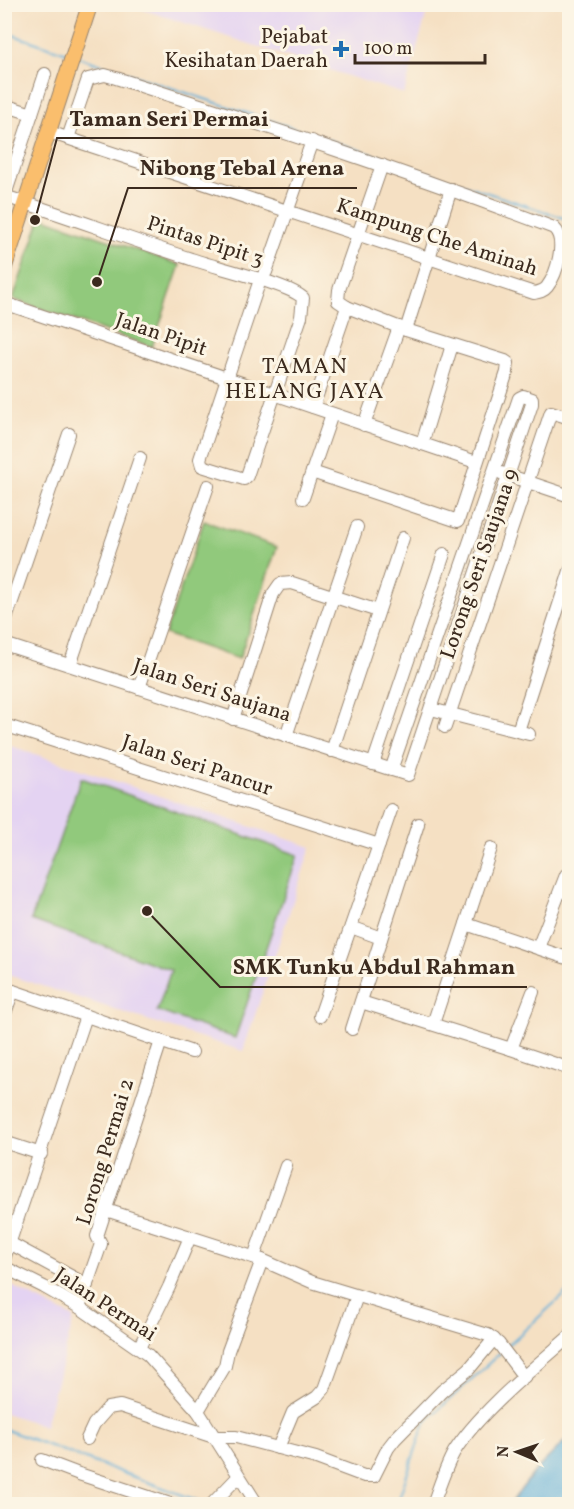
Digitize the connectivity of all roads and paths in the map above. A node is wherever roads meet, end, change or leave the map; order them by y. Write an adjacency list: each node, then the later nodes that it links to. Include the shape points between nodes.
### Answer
1 (90, 4): 2 (main road)
2 (68, 73): 4 (street, Kampung Che Aminah); 7 (main road)
3 (45, 74): 6 (street)
4 (88, 79): 8 (street); 9 (street, Kampung Che Aminah, via 105,75 116,78)
5 (4, 105): 6 (street)
6 (32, 114): 12 (street)
7 (49, 132): 8 (street, Kampung Che Aminah); 13 (main road)
8 (68, 138): 14 (street, Kampung Che Aminah)
9 (312, 141): 10 (street, Kampung Che Aminah); 14 (street)
10 (382, 165): 11 (street, Kampung Che Aminah); 15 (street)
11 (451, 189): 16 (street); 16 (street, Kampung Che Aminah, via 554,228 561,241 556,266 547,287 534,293)
12 (5, 197): 13 (street, Pintas Pipit 3)
13 (26, 203): 17 (main road); 18 (street, Pintas Pipit 3)
14 (287, 211): 15 (street, Kampung Che Aminah); 18 (street)
15 (359, 234): 16 (street, Kampung Che Aminah); 20 (street, via 338,296 338,301)
16 (429, 258): 21 (street)
17 (4, 268)
18 (260, 280): 23 (street); 24 (street, Pintas Pipit 3, via 303,298 301,317)
19 (4, 303): 23 (street, Jalan Pipit)
20 (347, 307): 21 (street); 25 (street)
21 (402, 329): 22 (street); 28 (street)
22 (452, 345): 30 (street); 32 (street, via 508,363)
23 (226, 378): 24 (street, Jalan Pipit); 24 (street, via 200,459 202,466 241,479 247,476)
24 (274, 394): 25 (street, Jalan Pipit)
25 (313, 407): 26 (street, Jalan Pipit)
26 (332, 414): 28 (street, Jalan Pipit); 34 (street)
27 (570, 418): 36 (street, Lorong Seri Saujana 9, via 551,412)
28 (364, 425): 30 (street, Jalan Pipit)
29 (69, 434): 46 (street)
30 (422, 444): 32 (street, Jalan Pipit)
31 (140, 458): 48 (street)
32 (476, 462): 34 (street, via 458,521)
33 (494, 471): 35 (street); 35 (street, via 519,398 523,396 532,399 532,404); 58 (street)
34 (312, 472): 39 (street)
35 (509, 476): 36 (street); 50 (street)
36 (528, 482): 38 (street); 51 (street, Lorong Seri Saujana 9)
37 (208, 486): 49 (street)
38 (570, 496)
39 (303, 498)
40 (357, 527): 44 (street)
41 (403, 538): 45 (street)
42 (444, 554): 57 (street)
43 (570, 571): 51 (street, via 524,732)
44 (333, 596): 45 (street); 52 (street, via 279,584); 55 (street)
45 (378, 611): 56 (street)
46 (4, 625)
47 (4, 644): 48 (street, Jalan Seri Saujana)
48 (70, 665): 49 (street, Jalan Seri Saujana)
49 (139, 688): 52 (street, Jalan Seri Saujana)
50 (431, 709): 51 (street); 58 (street, Jalan Seri Saujana, via 408,775)
51 (450, 713): 54 (street, Lorong Seri Saujana 9)
52 (233, 719): 55 (street, Jalan Seri Saujana)
53 (4, 725): 61 (street, Jalan Seri Pancur)
54 (445, 727)
55 (286, 736): 56 (street, Jalan Seri Saujana)
56 (332, 751): 57 (street, Jalan Seri Saujana)
57 (373, 764): 58 (street, Jalan Seri Saujana)
58 (391, 770)
59 (391, 810): 61 (street)
60 (418, 824): 66 (street)
61 (378, 845): 65 (street)
62 (491, 848): 64 (street)
63 (566, 875): 67 (street)
64 (466, 924): 67 (street); 75 (street)
65 (351, 927): 66 (street); 74 (street)
66 (381, 938): 71 (street)
67 (538, 948): 68 (street)
68 (570, 959)
69 (9, 990): 72 (street); 73 (street)
70 (532, 992): 78 (street)
71 (361, 1002): 75 (street); 76 (street)
72 (4, 1016)
73 (86, 1016): 77 (street); 82 (street)
74 (320, 1016)
75 (433, 1024): 78 (street)
76 (352, 1029)
77 (161, 1041): 79 (street); 84 (street, Lorong Permai 2)
78 (511, 1048): 80 (street)
79 (192, 1052)
80 (570, 1070)
81 (4, 1142): 82 (street)
82 (40, 1154): 86 (street)
83 (286, 1166): 87 (street)
84 (106, 1210): 85 (street); 90 (street, Lorong Permai 2, via 97,1236 101,1244)
85 (190, 1237): 87 (street); 95 (street)
86 (8, 1242): 88 (street); 90 (street)
87 (258, 1258): 91 (street, via 312,1282); 97 (street, via 225,1366)
88 (4, 1259)
89 (4, 1267): 92 (street, Jalan Permai)
90 (87, 1284): 92 (street, Lorong Permai 2)
91 (357, 1296): 94 (street); 100 (street, via 324,1389 294,1412)
92 (79, 1308): 95 (street, Jalan Permai)
93 (570, 1336): 96 (street)
94 (497, 1341): 96 (street); 100 (street, via 395,1439 374,1476)
95 (140, 1348): 97 (street, Jalan Permai)
96 (521, 1373): 106 (street, via 454,1453)
97 (198, 1411): 98 (street, Jalan Permai)
98 (214, 1437): 99 (street, via 120,1406 108,1408); 100 (street, via 236,1437); 102 (street, Jalan Permai)
99 (87, 1439)
100 (278, 1448)
101 (42, 1460): 104 (street)
102 (238, 1477): 103 (street); 105 (street, Jalan Permai)
103 (214, 1503)
104 (170, 1504)
105 (257, 1504)
106 (434, 1504)

